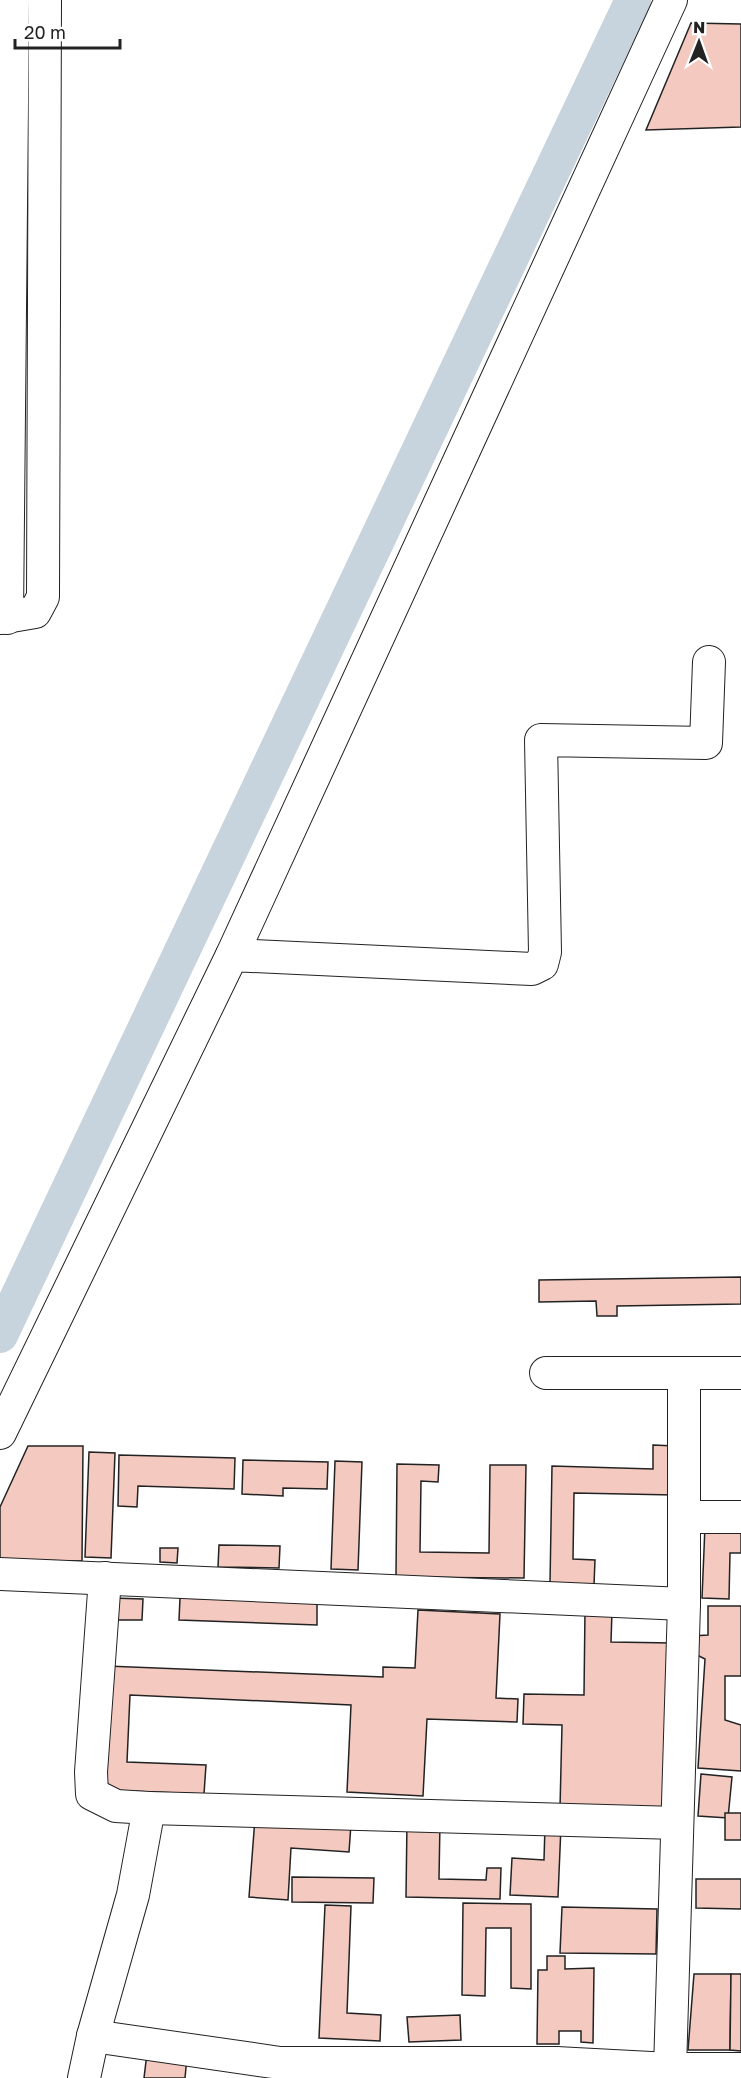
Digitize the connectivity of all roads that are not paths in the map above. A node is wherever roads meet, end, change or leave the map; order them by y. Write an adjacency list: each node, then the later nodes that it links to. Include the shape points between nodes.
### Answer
1 (13, 0): 4 (street)
2 (45, 0): 4 (street, via 43,597 34,612)
3 (671, 0): 6 (street)
4 (4, 618)
5 (709, 662): 6 (street, via 706,743 541,740 545,952 542,964 532,969)
6 (232, 955): 10 (street)
7 (546, 1373): 8 (street)
8 (684, 1373): 9 (street); 11 (street)
9 (741, 1373)
10 (0, 1433)
11 (684, 1517): 12 (street); 15 (street)
12 (741, 1517)
13 (0, 1574): 14 (street)
14 (105, 1578): 15 (street); 16 (street, via 92,1794 117,1806)
15 (684, 1604): 17 (street)
16 (149, 1808): 17 (street); 18 (street, via 133,1895)
17 (677, 1823): 21 (street)
18 (93, 2036): 20 (street, via 280,2063); 22 (street)
19 (741, 2069): 21 (street)
20 (556, 2070): 21 (street)
21 (670, 2070)
22 (84, 2078)

